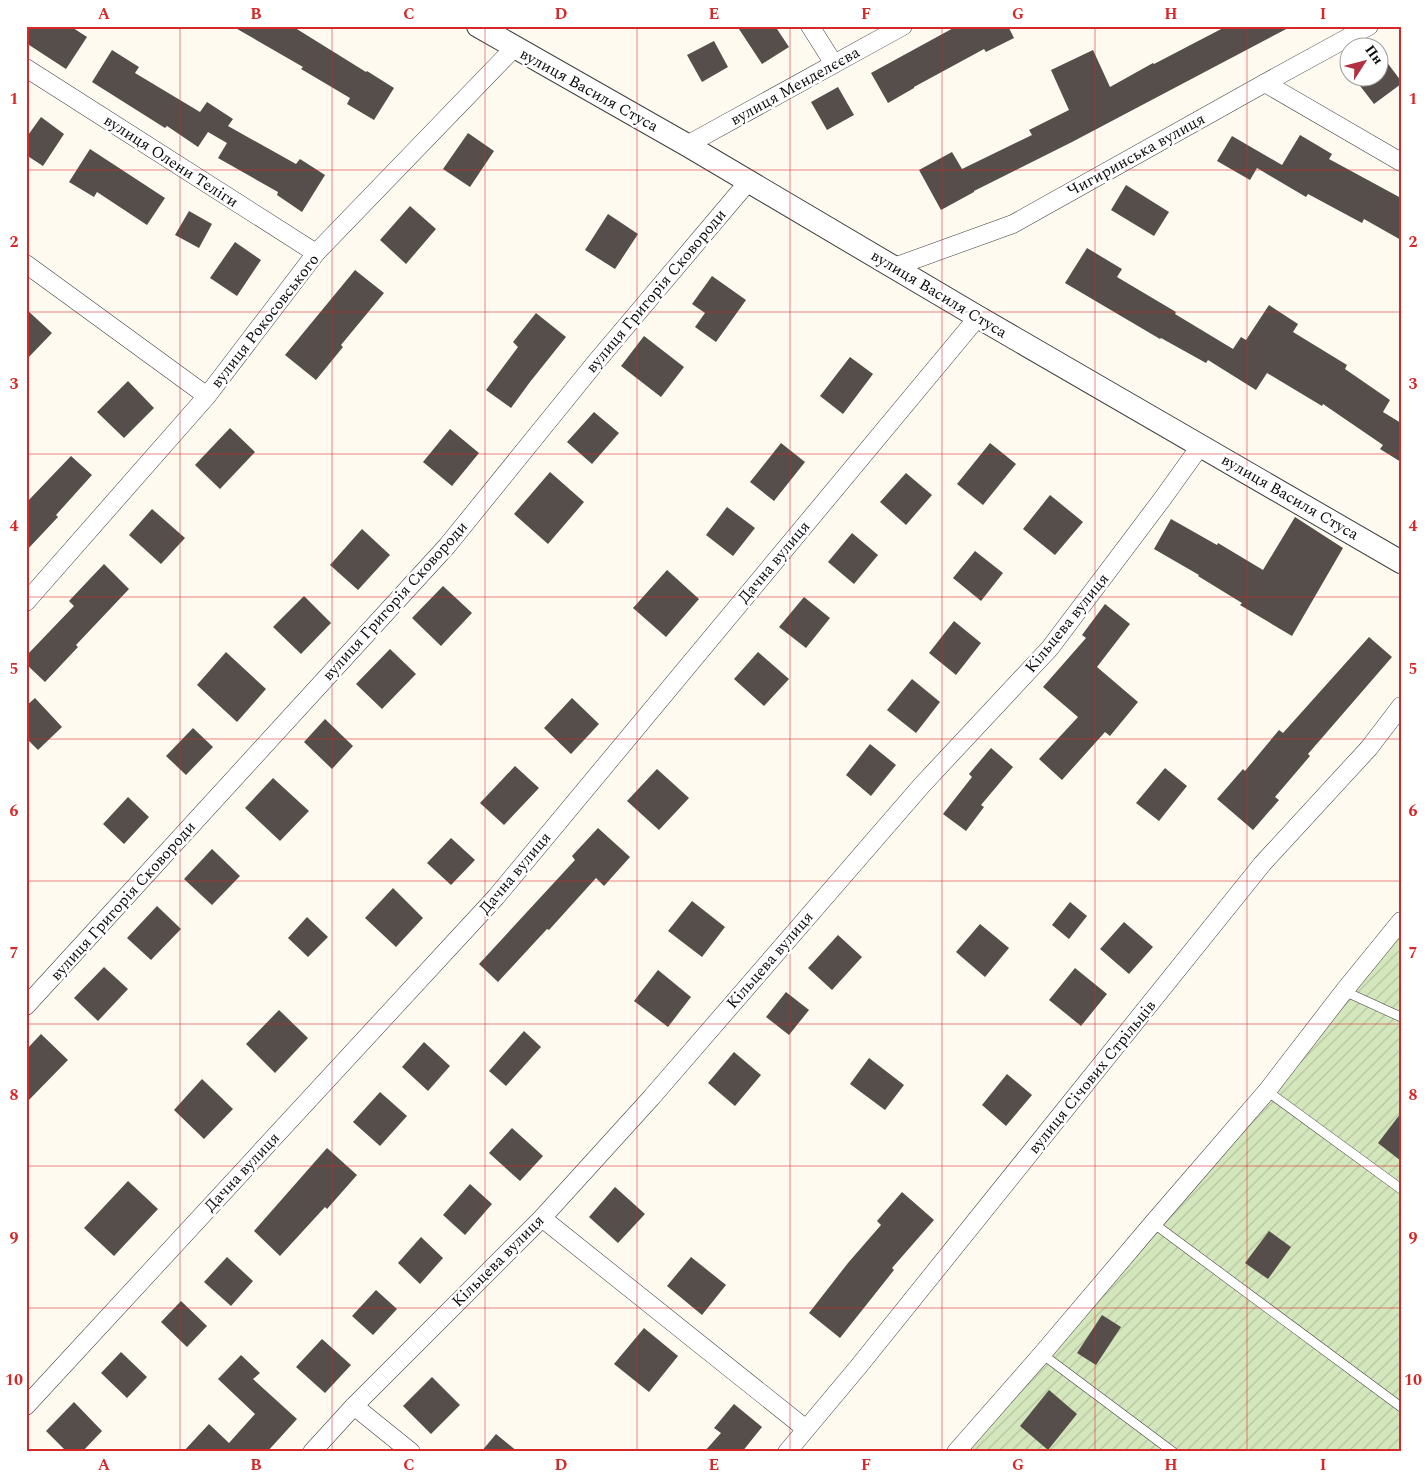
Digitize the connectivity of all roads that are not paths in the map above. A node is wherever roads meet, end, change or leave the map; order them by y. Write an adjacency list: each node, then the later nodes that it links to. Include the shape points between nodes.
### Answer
1 (478, 26): 5 (street, вулиця Василя Стуса)
2 (810, 26): 6 (street)
3 (903, 26): 6 (street, вулиця Менделєєва)
4 (1369, 26): 8 (street, Чигиринська вулиця)
5 (514, 48): 9 (street, вулиця Василя Стуса); 12 (street, вулиця Рокосовського)
6 (834, 64): 9 (street, вулиця Менделєєва)
7 (26, 68): 12 (street, вулиця Олени Теліги)
8 (1265, 83): 10 (street); 14 (street, Чигиринська вулиця, via 1013,224)
9 (687, 145): 11 (street, вулиця Василя Стуса)
10 (1401, 162)
11 (748, 182): 14 (street, вулиця Василя Стуса); 23 (street, вулиця Григорія Сковороди, via 447,546)
12 (316, 253): 16 (street, вулиця Рокосовського)
13 (27, 266): 16 (street)
14 (894, 267): 15 (street, вулиця Василя Стуса)
15 (978, 317): 17 (street, вулиця Василя Стуса); 30 (street, Дачна вулиця, via 496,897)
16 (207, 396): 19 (street, вулиця Рокосовського)
17 (1201, 446): 18 (street, вулиця Василя Стуса); 27 (street, Кільцева вулиця, via 1050,648 922,785 651,1098)
18 (1401, 562)
19 (26, 602)
20 (1401, 706): 33 (street, вулиця Січових Стрільців, via 1369,748 1263,863)
21 (1401, 921): 22 (street)
22 (1344, 991): 24 (lane); 25 (street)
23 (26, 1006)
24 (1401, 1017)
25 (1267, 1091): 26 (lane); 28 (street)
26 (1401, 1189)
27 (542, 1218): 31 (street, Кільцева вулиця); 33 (street)
28 (1153, 1223): 29 (street); 32 (lane)
29 (1042, 1354): 37 (street); 38 (lane)
30 (26, 1406)
31 (354, 1406): 34 (street, Кільцева вулиця); 35 (street)
32 (1401, 1407)
33 (806, 1429): 36 (street, вулиця Січових Стрільців)
34 (312, 1452)
35 (411, 1452)
36 (787, 1452)
37 (956, 1452)
38 (1173, 1452)

